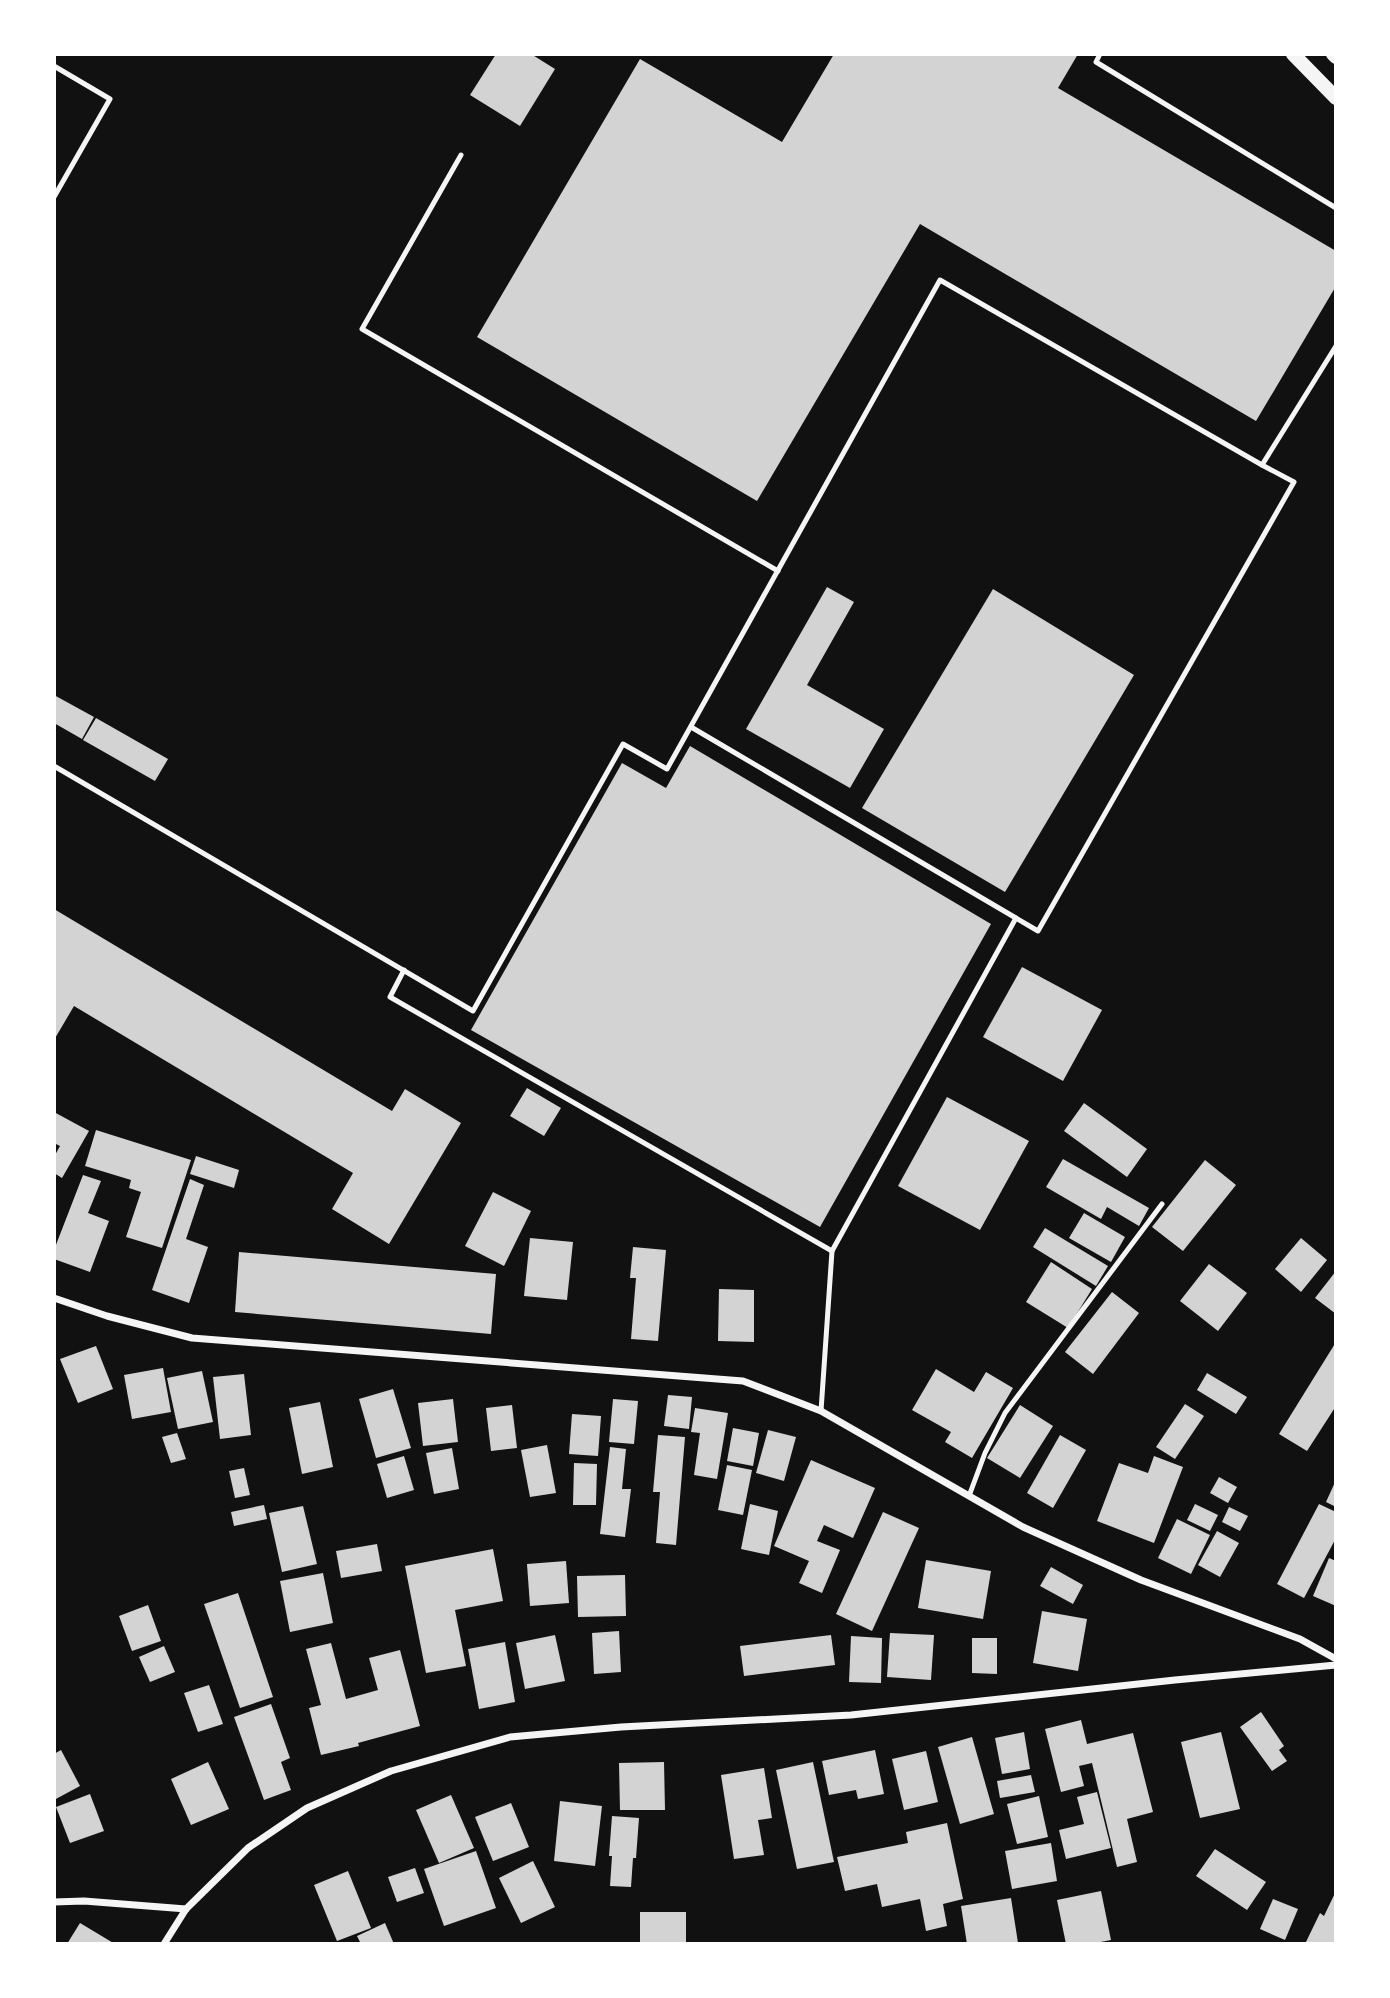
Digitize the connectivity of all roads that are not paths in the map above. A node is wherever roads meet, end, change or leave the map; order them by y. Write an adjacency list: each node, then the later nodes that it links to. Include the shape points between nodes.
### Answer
1 (1100, 54): 7 (lane, via 1096,62)
2 (1293, 54): 4 (main road)
3 (54, 66): 6 (lane, via 110,99)
4 (1336, 98)
5 (461, 155): 10 (lane, via 362,329)
6 (54, 197)
7 (1336, 208)
8 (1336, 346): 9 (lane)
9 (1262, 465): 10 (lane, via 940,280); 13 (lane, via 1294,482 1038,931)
10 (778, 571): 11 (lane)
11 (691, 727): 13 (lane); 14 (lane, via 667,769 623,744 473,1011)
12 (54, 766): 14 (lane)
13 (1016, 918): 16 (lane)
14 (404, 970): 16 (lane, via 390,997)
15 (1162, 1204): 19 (lane, via 1005,1413)
16 (832, 1251): 18 (lane)
17 (54, 1297): 18 (street, via 107,1317 192,1338 743,1381)
18 (821, 1411): 19 (street)
19 (970, 1496): 20 (street, via 1023,1527 1129,1575 1300,1639)
20 (1336, 1658)
21 (1336, 1665): 23 (street, via 851,1715 510,1737 391,1771 307,1808 248,1848)
22 (54, 1902): 23 (street)
23 (186, 1909): 24 (street)
24 (164, 1944)

